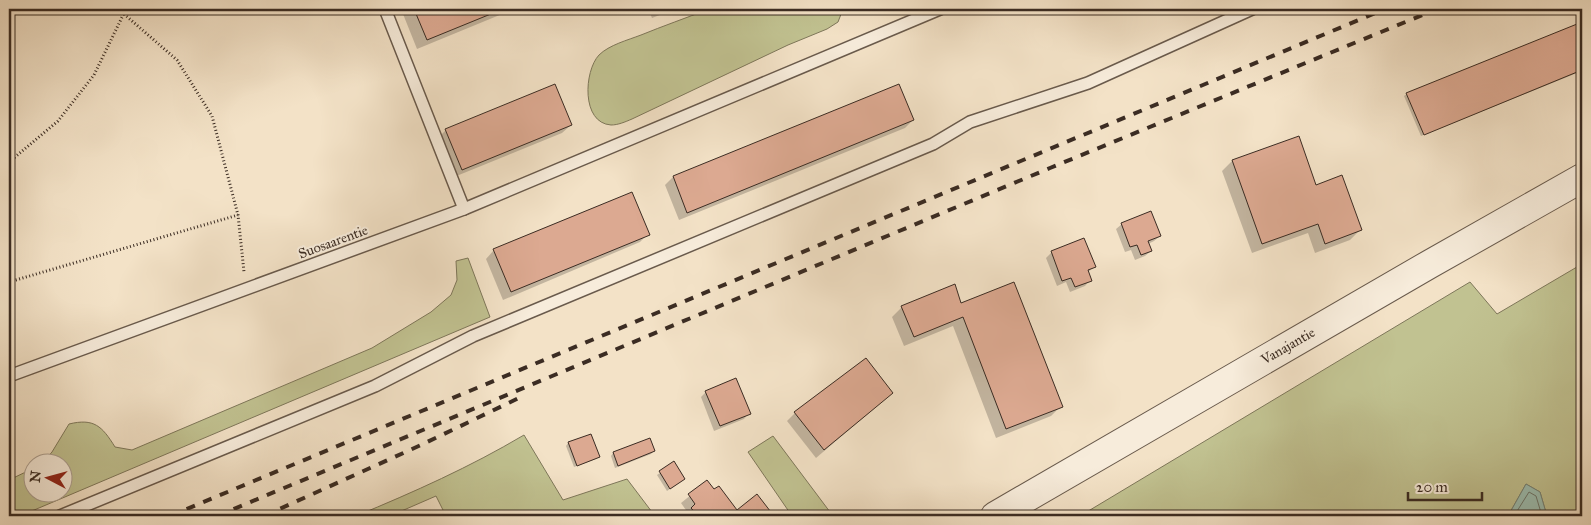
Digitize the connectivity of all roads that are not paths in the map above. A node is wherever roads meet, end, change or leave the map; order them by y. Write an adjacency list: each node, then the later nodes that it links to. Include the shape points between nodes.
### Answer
1 (385, 9): 5 (lane)
2 (940, 9): 5 (lane, Suosaarentie)
3 (1252, 9): 7 (lane, via 1088,83 970,122 924,148 473,336 375,386)
4 (1582, 178): 8 (street, Vanajantie)
5 (464, 210): 6 (lane, Suosaarentie)
6 (9, 376)
7 (60, 516)
8 (995, 516)

